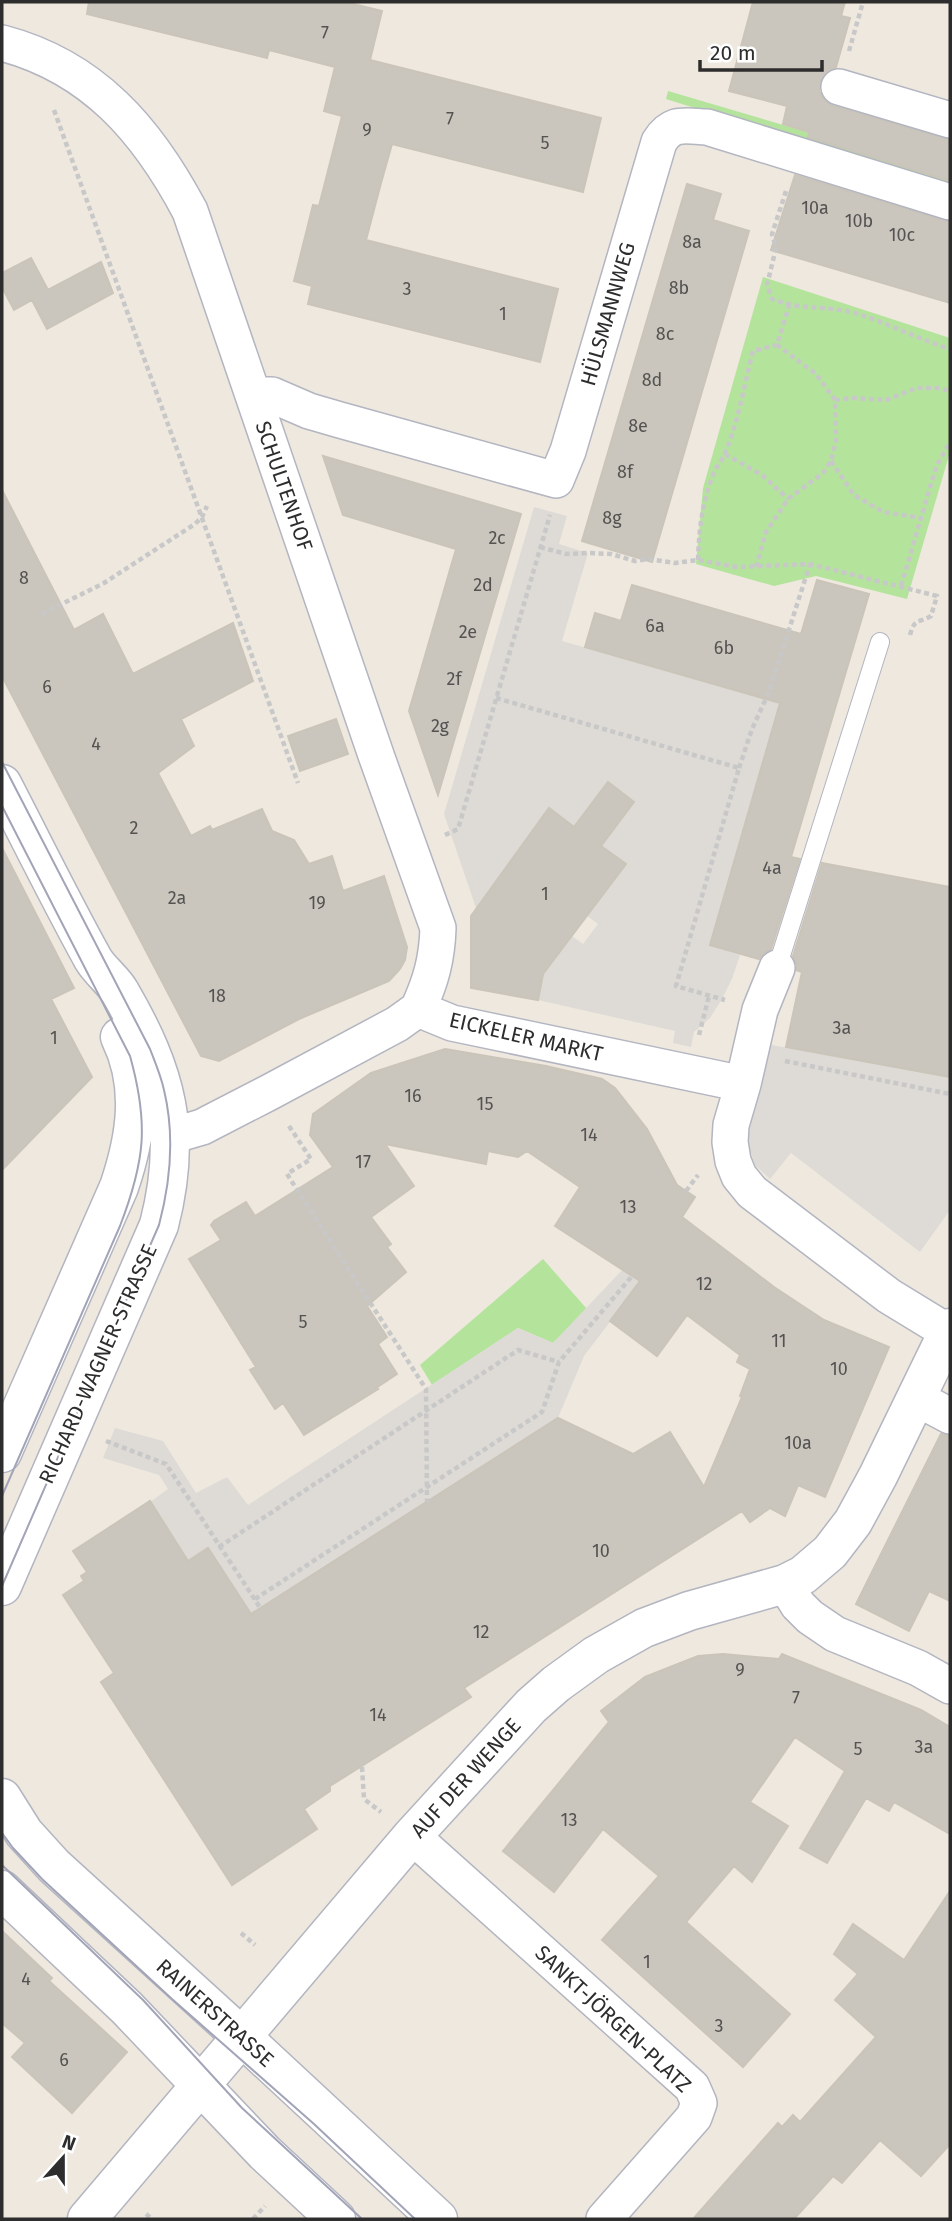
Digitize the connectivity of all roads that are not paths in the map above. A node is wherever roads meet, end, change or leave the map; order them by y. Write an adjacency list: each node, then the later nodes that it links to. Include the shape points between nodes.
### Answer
1 (2, 43): 5 (street, SCHULTENHOF, via 50,61 101,93 139,130 168,170 190,211)
2 (839, 87): 3 (street)
3 (950, 120)
4 (950, 202): 5 (street, HÜLSMANNWEG, via 706,127 680,125 666,130 556,480 309,411 272,395)
5 (253, 395): 10 (street, SCHULTENHOF, via 438,928 437,956)
6 (880, 642): 9 (lane)
7 (2, 784): 8 (street)
8 (95, 962): 12 (street, RICHARD-WAGNER-STRASSE, via 118,989 150,1049 164,1090); 16 (street, via 103,1002 130,1056 135,1116 132,1140 119,1187)
9 (777, 968): 11 (street, via 760,1010)
10 (418, 1009): 11 (street, EICKELER MARKT, via 452,1023); 12 (street, via 202,1127)
11 (746, 1069): 13 (street, via 730,1125 739,1176 752,1192 889,1296)
12 (171, 1136): 18 (street, RICHARD-WAGNER-STRASSE, via 168,1190 159,1225)
13 (949, 1330): 14 (street)
14 (916, 1398): 15 (street); 17 (street, via 853,1522 830,1552)
15 (950, 1416)
16 (2, 1453)
17 (785, 1584): 19 (street, via 810,1617 835,1633); 21 (street, AUF DER WENGE, via 689,1611 644,1628 596,1655 531,1706)
18 (2, 1586)
19 (950, 1686)
20 (2, 1798): 23 (street, RAINERSTRASSE, via 24,1833 54,1866)
21 (412, 1836): 23 (street, AUF DER WENGE); 28 (street, SANKT-JÖRGEN-PLATZ, via 692,2087 699,2103 694,2117)
22 (2, 1890): 24 (street, via 127,2007)
23 (242, 2037): 24 (street, AUF DER WENGE); 27 (street, RAINERSTRASSE)
24 (200, 2086): 25 (street, AUF DER WENGE); 26 (street)
25 (87, 2219)
26 (336, 2219)
27 (438, 2219)
28 (604, 2219)

